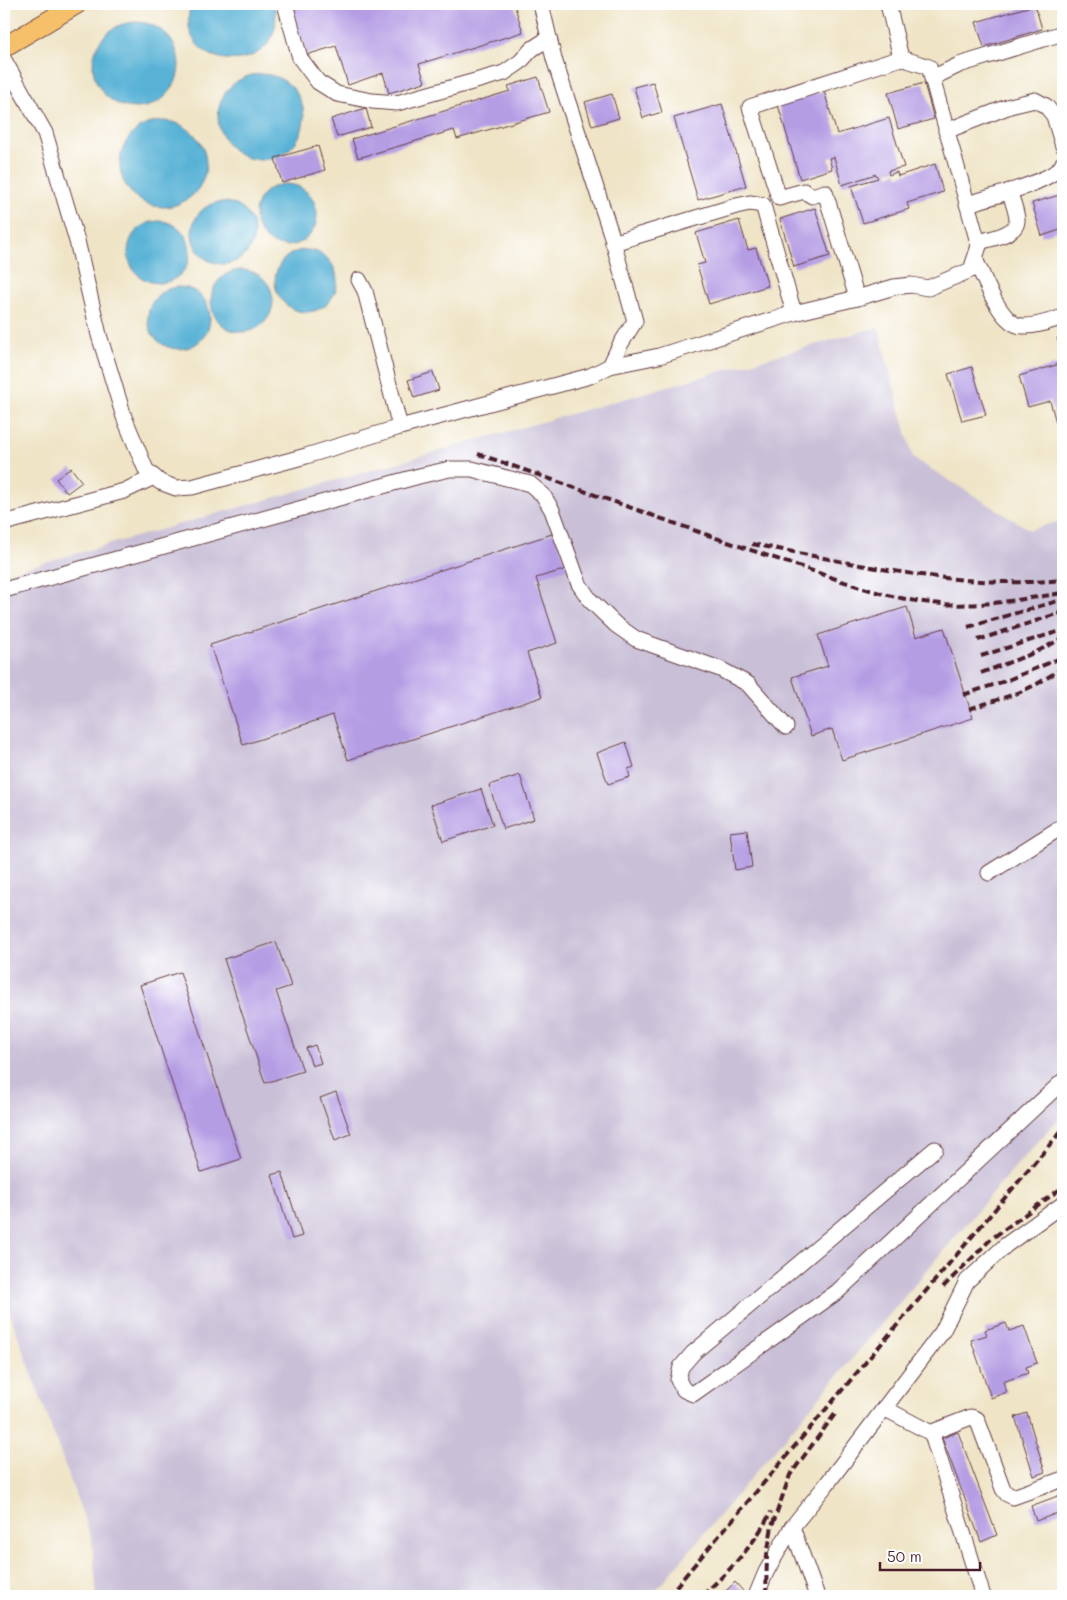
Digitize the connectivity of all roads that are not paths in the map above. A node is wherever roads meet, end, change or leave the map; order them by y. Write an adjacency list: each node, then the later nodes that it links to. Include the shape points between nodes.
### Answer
1 (77, 4): 7 (main road)
2 (285, 4): 6 (lane, via 300,58 318,82 337,94 372,101 397,103 504,73)
3 (541, 4): 6 (lane)
4 (888, 4): 8 (lane)
5 (1063, 33): 10 (lane, via 959,65)
6 (549, 38): 19 (lane)
7 (4, 47)
8 (901, 58): 10 (lane, via 929,67); 15 (lane, via 750,107)
9 (4, 60): 27 (lane, via 45,133 124,417 146,470)
10 (932, 78): 11 (lane)
11 (946, 131): 12 (lane, via 1010,106 1035,100 1054,116); 16 (lane)
12 (1063, 146)
13 (1063, 162): 14 (lane, via 1054,173 1036,183)
14 (1010, 191): 16 (lane); 18 (lane, via 1017,221 1014,228 1003,235)
15 (779, 198): 17 (lane); 22 (lane, via 804,191 812,196 825,192)
16 (967, 204): 18 (lane)
17 (763, 205): 19 (lane, via 736,206); 23 (lane)
18 (978, 242): 20 (lane)
19 (613, 243): 25 (lane, via 635,321)
20 (975, 259): 22 (lane, via 966,274 928,288 894,287); 24 (lane, via 1002,314 1010,322 1021,326)
21 (359, 280): 26 (lane, via 365,291)
22 (857, 298): 23 (lane)
23 (794, 313): 25 (lane, via 659,356)
24 (1063, 317)
25 (610, 366): 26 (lane, via 590,376)
26 (400, 427): 27 (lane, via 192,487 176,488)
27 (154, 477): 28 (lane, via 124,490)
28 (4, 523)
29 (4, 590): 30 (lane, via 419,476 450,469 472,470 530,484 543,495 552,510 579,584 616,626 636,639 720,669 748,684)
30 (786, 727)
31 (1063, 826): 32 (lane)
32 (989, 873)
33 (1063, 1081): 34 (lane, via 837,1292 693,1394 684,1390 678,1380 681,1367 693,1353)
34 (935, 1149)
35 (1063, 1204): 36 (lane, via 1006,1244 967,1281 942,1332)
36 (884, 1408): 37 (lane); 39 (lane)
37 (933, 1434): 38 (lane, via 935,1430 971,1417 977,1419 1003,1489 1013,1497); 42 (lane)
38 (1063, 1479)
39 (792, 1527): 40 (lane); 41 (lane)
40 (756, 1596)
41 (817, 1596)
42 (983, 1596)

